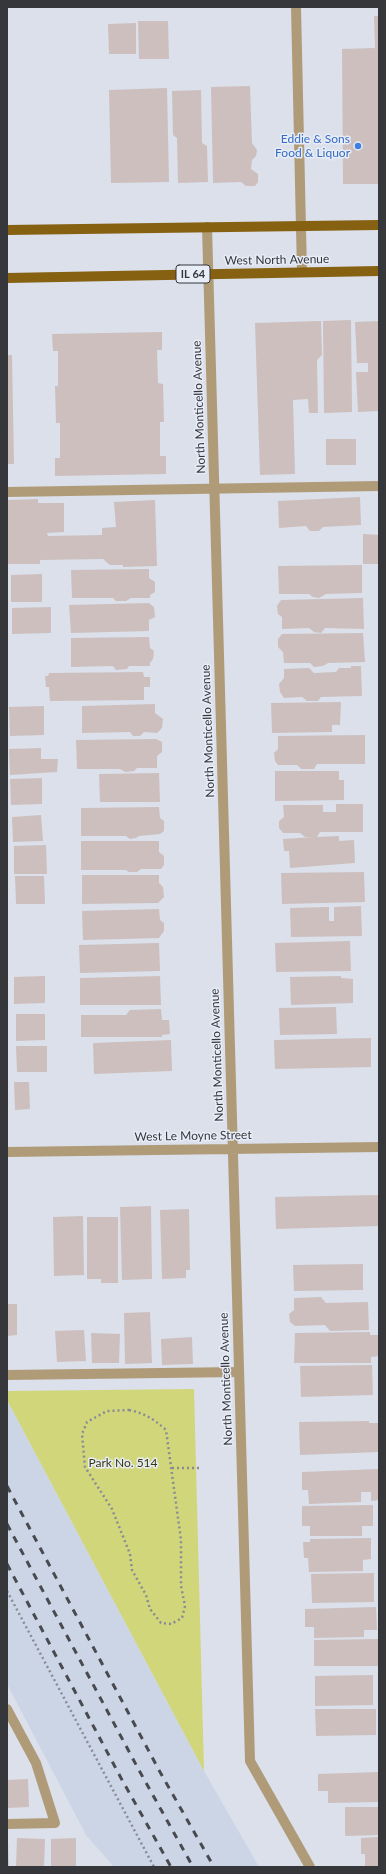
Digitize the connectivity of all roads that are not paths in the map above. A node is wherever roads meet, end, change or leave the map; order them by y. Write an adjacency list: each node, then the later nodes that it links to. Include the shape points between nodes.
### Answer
1 (296, 7): 3 (street)
2 (379, 225): 3 (main road)
3 (301, 226): 4 (main road); 7 (street)
4 (207, 227): 5 (main road); 8 (street, North Monticello Avenue)
5 (7, 230)
6 (379, 271): 7 (main road, West North Avenue / IL 64)
7 (302, 272): 8 (main road, West North Avenue / IL 64)
8 (208, 274): 9 (main road, West North Avenue / IL 64); 11 (street, North Monticello Avenue)
9 (7, 278)
10 (379, 486): 11 (street)
11 (214, 489): 12 (street); 14 (street, North Monticello Avenue)
12 (7, 492)
13 (379, 1147): 14 (street, West Le Moyne Street)
14 (233, 1149): 15 (street, West Le Moyne Street); 16 (street, North Monticello Avenue)
15 (7, 1152)
16 (239, 1372): 17 (street); 20 (street, North Monticello Avenue, via 250,1761)
17 (7, 1375)
18 (7, 1709): 19 (street, via 36,1763 55,1823)
19 (7, 1824)
20 (310, 1867)

